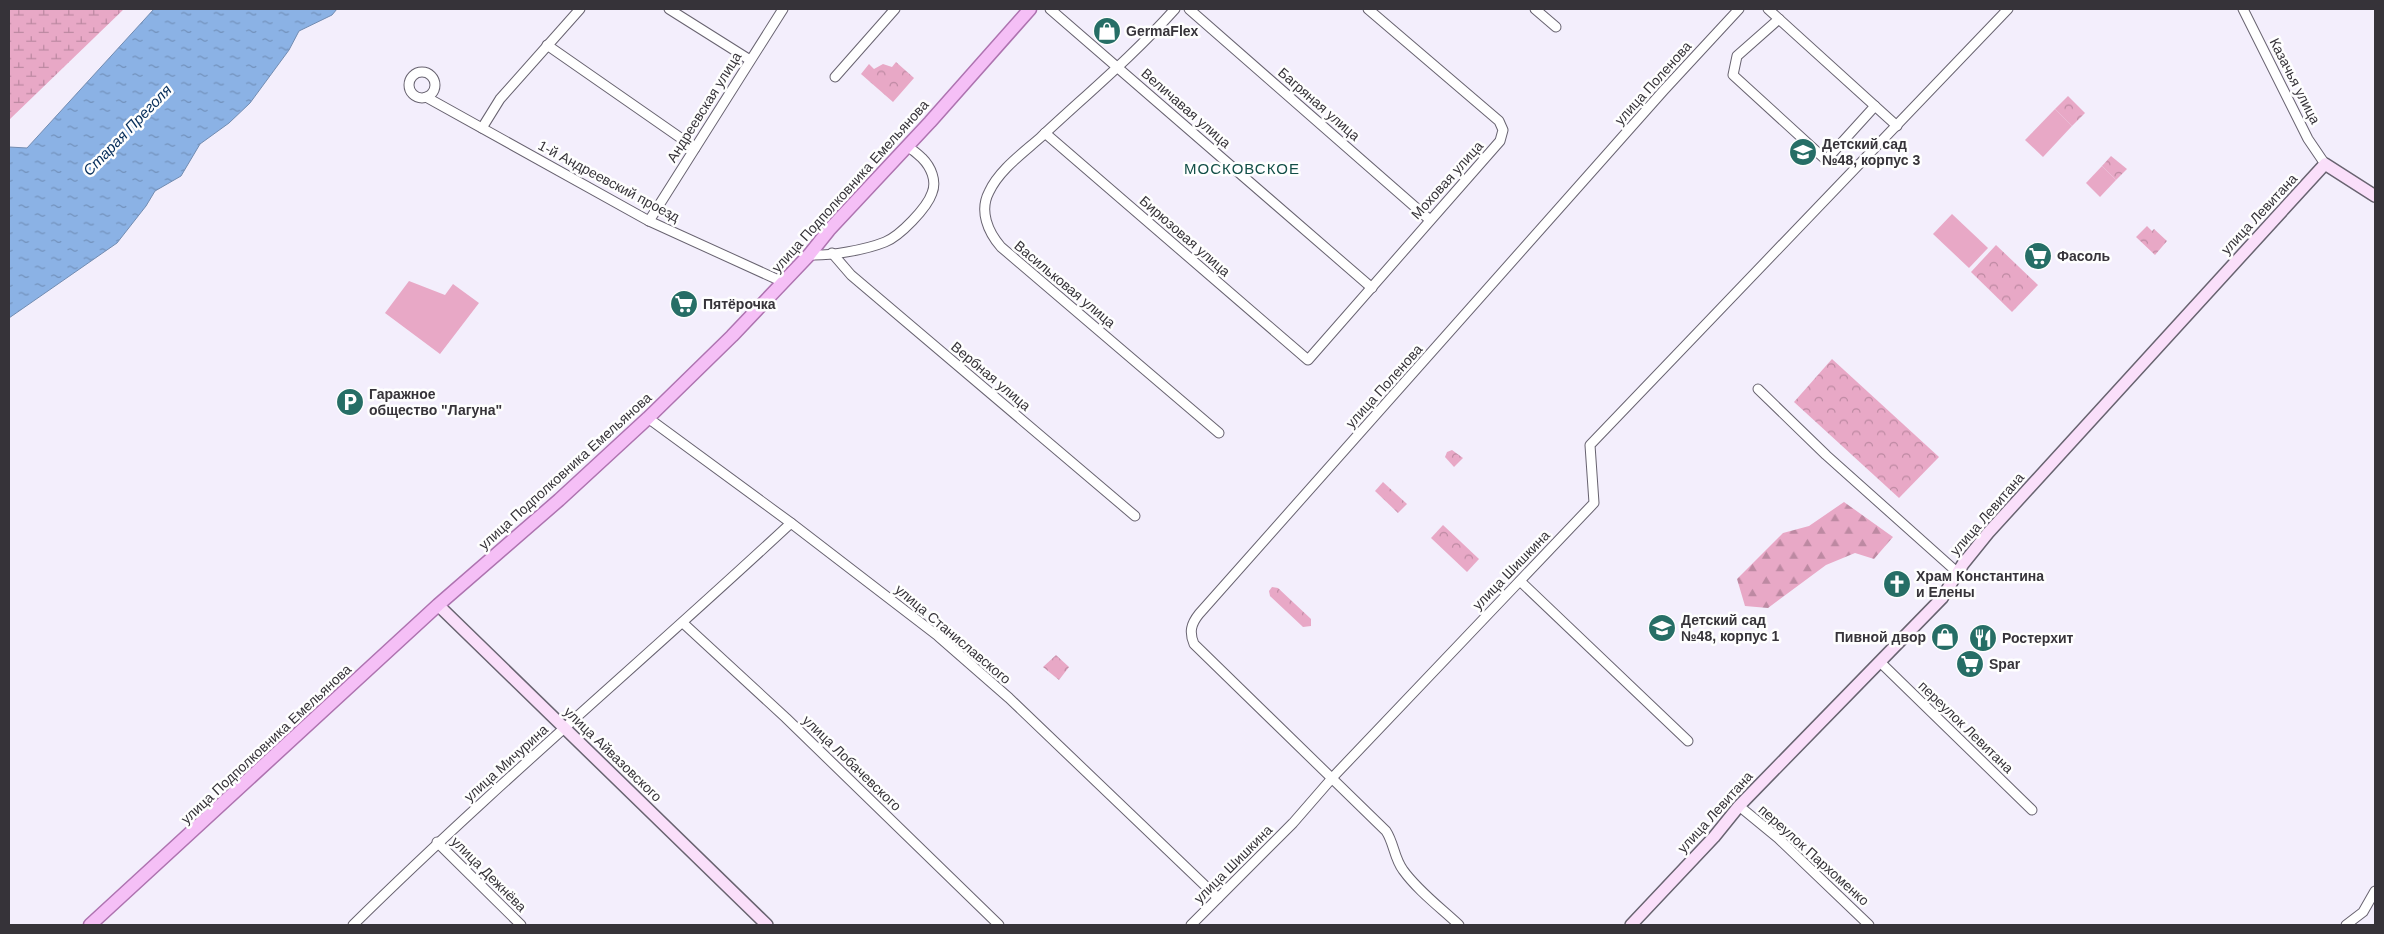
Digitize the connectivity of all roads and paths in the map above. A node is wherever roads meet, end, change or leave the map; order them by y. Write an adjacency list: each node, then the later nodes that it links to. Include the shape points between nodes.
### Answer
1 (580, 9): 17 (street)
2 (669, 9): 18 (street)
3 (783, 9): 18 (street, Андреевская улица)
4 (895, 9): 20 (street)
5 (1030, 9): 26 (main road, улица Подполковника Емельянова)
6 (1050, 9): 19 (street, Величавая улица)
7 (1175, 9): 19 (street)
8 (1189, 9): 30 (street, Багряная улица)
9 (1368, 9): 30 (street, Моховая улица, via 1499,121 1503,130 1500,141)
10 (1535, 9): 16 (street)
11 (1739, 9): 49 (street, улица Поленова, via 1195,619 1191,631 1194,644)
12 (1768, 9): 15 (street)
13 (2008, 9): 23 (street, улица Шишкина)
14 (2243, 9): 28 (street, Казачья улица, via 2308,139)
15 (1779, 19): 22 (street); 22 (street, via 1737,56 1733,75 1826,160)
16 (1556, 27)
17 (547, 44): 24 (street, via 500,99); 27 (street)
18 (750, 60): 27 (street, Андреевская улица)
19 (1118, 68): 25 (street); 35 (street, Величавая улица)
20 (835, 76)
21 (426, 97): 24 (street, 1-й Андреевский проезд)
22 (1875, 106): 23 (street)
23 (1897, 126): 43 (street, улица Шишкина, via 1590,445 1594,503)
24 (482, 128): 31 (street, 1-й Андреевский проезд)
25 (1045, 133): 36 (street, Бирюзовая улица); 39 (street, Васильковая улица, via 1000,174 988,192 985,211 990,234 1001,247)
26 (907, 147): 32 (street, via 927,163 934,178 932,193 921,210 902,231 886,242); 33 (main road, улица Подполковника Емельянова)
27 (695, 148): 31 (street, Андреевская улица)
28 (2325, 164): 29 (street); 42 (street, улица Левитана, via 1988,533)
29 (2375, 196)
30 (1430, 220): 35 (street, Моховая улица)
31 (649, 221): 34 (street, 1-й Андреевский проезд)
32 (832, 253): 33 (street); 40 (street, Вербная улица, via 850,275)
33 (809, 255): 34 (main road, улица Подполковника Емельянова)
34 (783, 282): 38 (main road, улица Подполковника Емельянова)
35 (1372, 288): 36 (street, Моховая улица)
36 (1308, 360)
37 (1758, 389): 42 (street, via 1839,467)
38 (648, 418): 41 (street, улица Станиславского); 44 (main road, улица Подполковника Емельянова)
39 (1220, 433)
40 (1135, 516)
41 (791, 523): 45 (street, улица Мичурина); 54 (street, улица Станиславского, via 945,642 1009,698)
42 (1958, 573): 46 (street, улица Левитана, via 1942,598)
43 (1520, 581): 48 (street); 49 (street, улица Шишкина)
44 (438, 605): 47 (street, улица Айвазовского); 55 (main road, улица Подполковника Емельянова)
45 (683, 623): 47 (street, улица Мичурина); 59 (street, улица Лобачевского)
46 (1880, 662): 50 (street, улица Левитана); 51 (street, переулок Левитана)
47 (565, 728): 52 (street, улица Мичурина); 58 (street, улица Айвазовского)
48 (1688, 741)
49 (1332, 777): 54 (street, улица Шишкина, via 1293,824); 61 (street, улица Поленова, via 1386,831 1403,871)
50 (1739, 806): 62 (street, улица Левитана); 63 (street, переулок Пархоменко, via 1778,838)
51 (2032, 810)
52 (437, 842): 56 (street, улица Мичурина); 57 (street, улица Дежнёва)
53 (2375, 891): 64 (street, via 2363,912)
54 (1218, 898): 60 (street, улица Шишкина)
55 (90, 925)
56 (353, 925)
57 (521, 925)
58 (767, 925)
59 (1000, 925)
60 (1191, 925)
61 (1459, 925)
62 (1631, 925)
63 (1869, 925)
64 (2346, 925)

